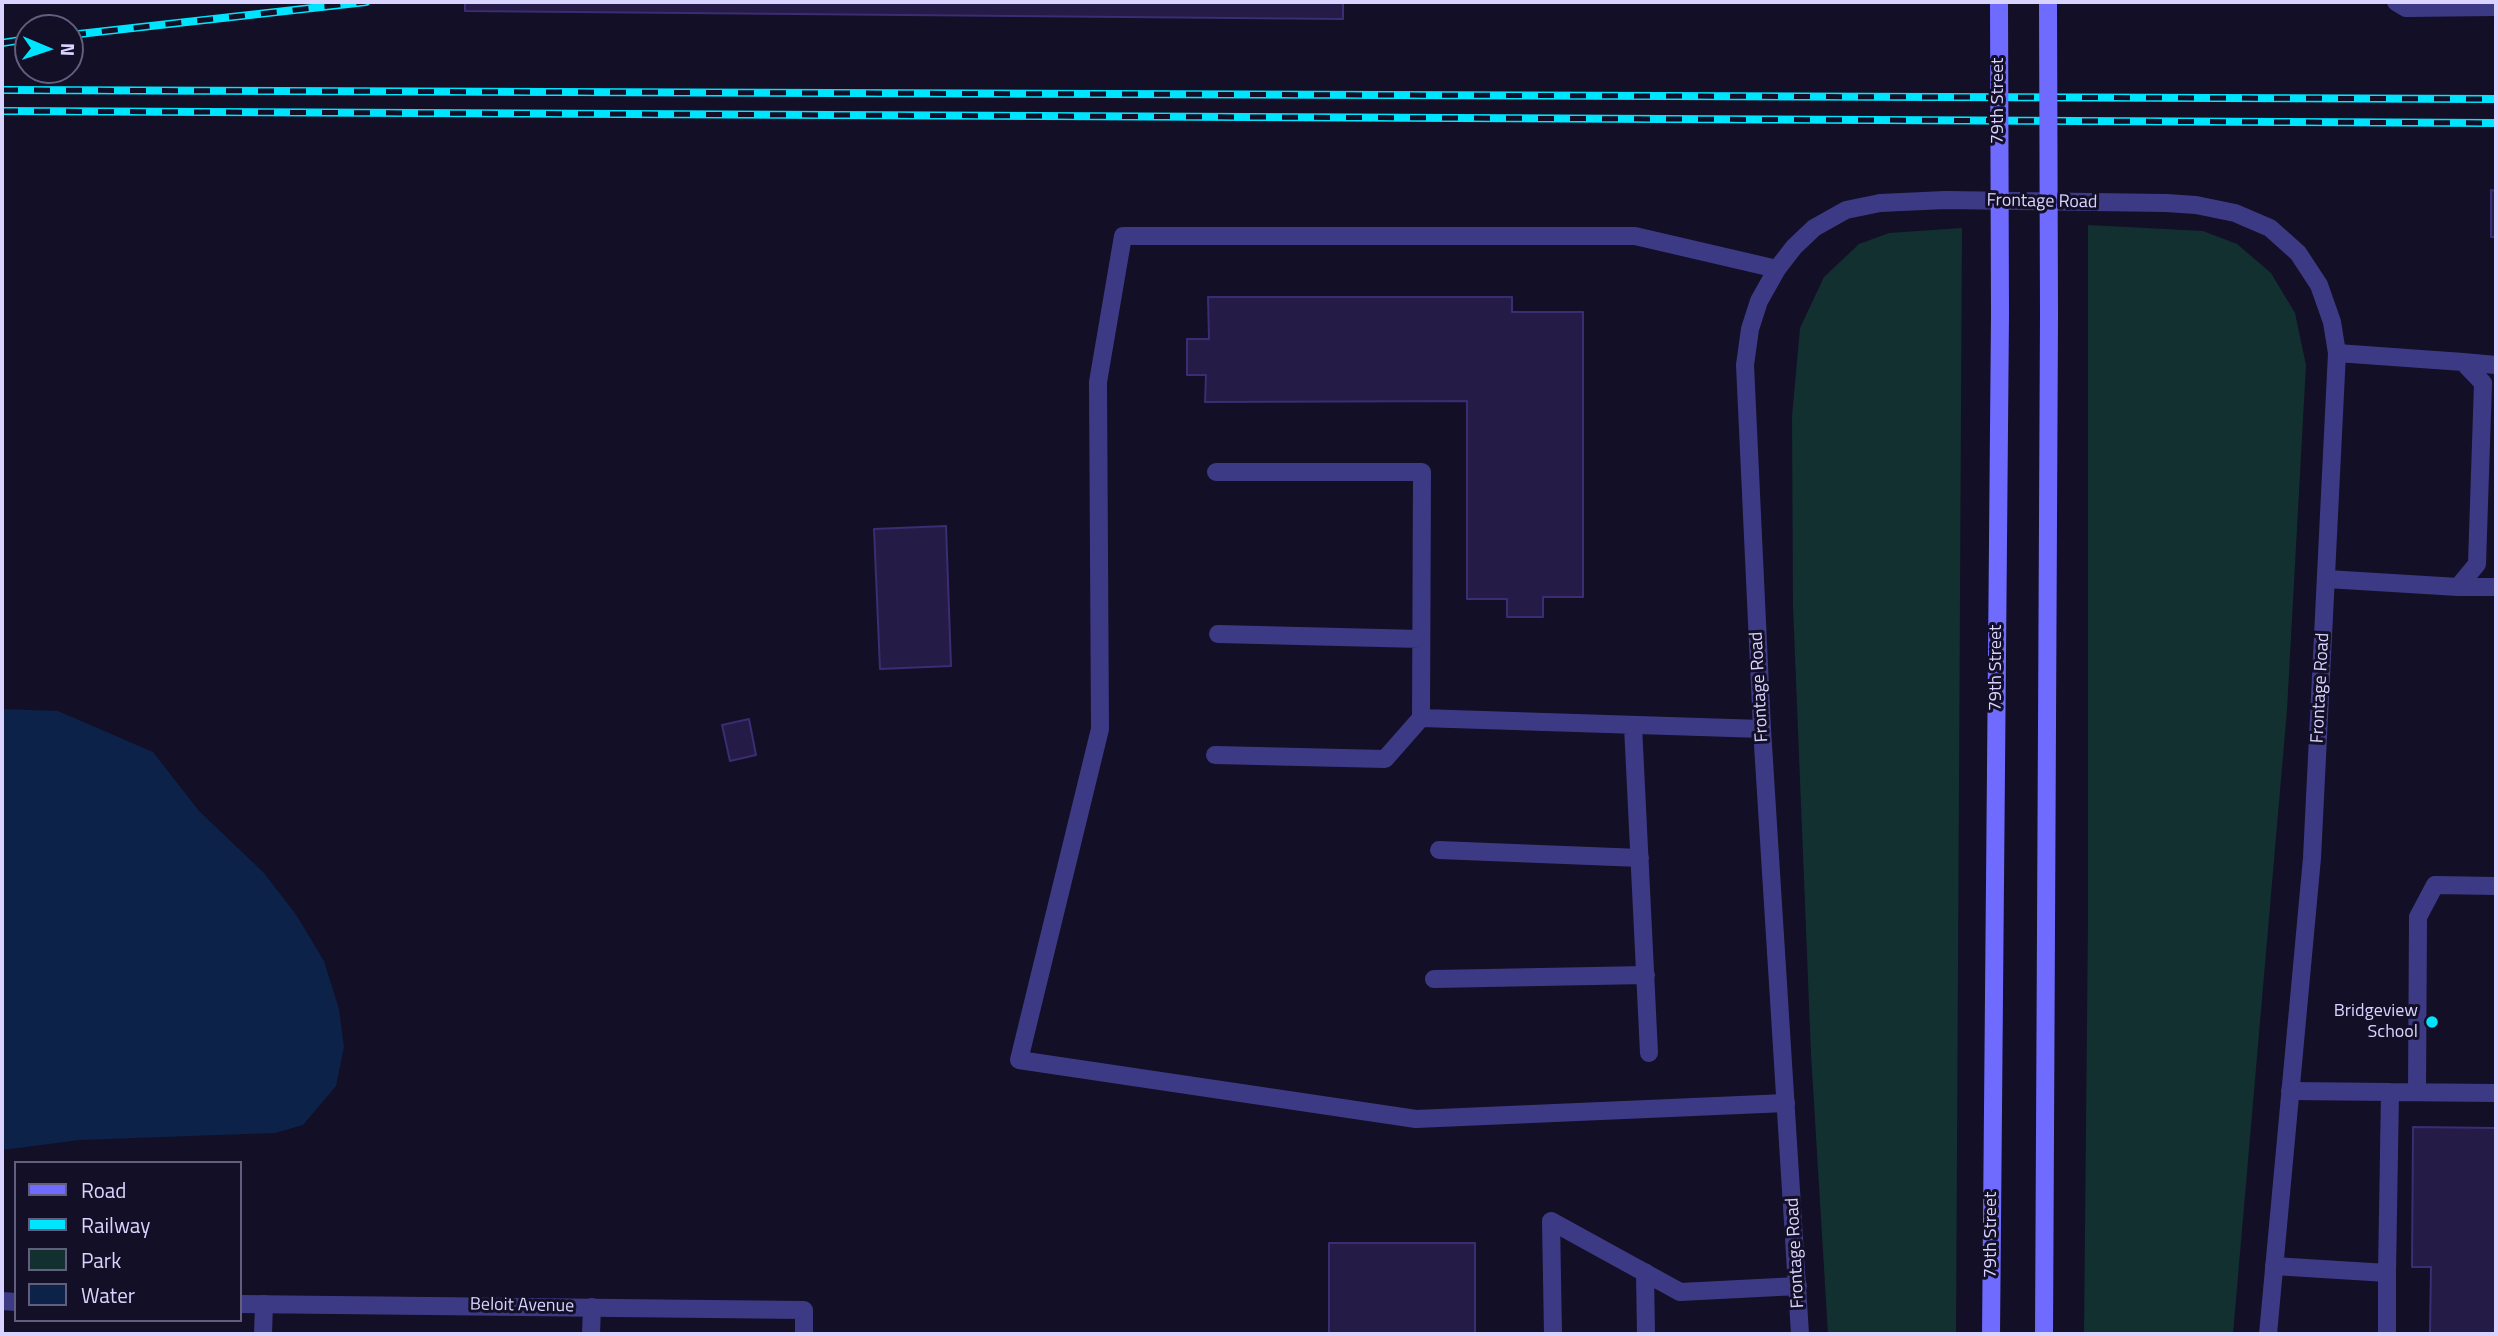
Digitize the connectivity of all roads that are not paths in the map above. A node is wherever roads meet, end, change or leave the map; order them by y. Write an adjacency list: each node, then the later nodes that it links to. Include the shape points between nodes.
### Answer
1 (1999, 2): 44 (main road, 79th Street, bridge)
2 (2048, 2): 45 (main road, bridge)
3 (2396, 2): 4 (street, via 2406,8)
4 (2496, 7)
5 (1777, 269): 6 (street, Frontage Road, via 1814,228 1846,210 1880,203 2196,205 2235,213 2270,228 2298,253 2319,285); 18 (street, Frontage Road, via 1759,301 1745,365); 30 (street, via 1635,236 1123,236 1098,382 1100,729 1019,1060 1416,1119)
6 (2337, 353): 7 (street); 11 (street, Frontage Road)
7 (2463, 362): 8 (street); 9 (street, via 2483,383)
8 (2496, 365)
9 (2488, 467): 12 (street, via 2477,564)
10 (1216, 472): 15 (street, via 1423,472)
11 (2327, 579): 12 (street); 26 (street, Frontage Road, via 2312,858)
12 (2458, 587): 13 (street)
13 (2496, 587)
14 (1218, 634): 15 (street)
15 (1421, 639): 16 (street)
16 (1421, 718): 17 (street); 19 (street, via 1385,758)
17 (1633, 726): 18 (street); 21 (street)
18 (1762, 729): 30 (street, Frontage Road)
19 (1215, 755)
20 (1439, 850): 21 (street)
21 (1640, 858): 23 (street)
22 (2496, 886): 27 (street, via 2435,885 2418,917)
23 (1646, 975): 24 (street); 25 (street)
24 (1434, 979)
25 (1649, 1053)
26 (2290, 1091): 28 (street); 31 (street, Frontage Road)
27 (2417, 1091): 28 (street); 29 (street)
28 (2390, 1092): 33 (street)
29 (2496, 1093)
30 (1786, 1103): 34 (street, Frontage Road)
31 (2274, 1266): 33 (street); 46 (street, Frontage Road)
32 (1645, 1272): 34 (street, via 1680,1292); 41 (street, via 1551,1221); 42 (street)
33 (2387, 1273): 47 (street)
34 (1798, 1286): 43 (street, Frontage Road)
35 (242, 1304): 36 (street, Beloit Avenue)
36 (264, 1304): 37 (street, Beloit Avenue); 38 (street)
37 (592, 1307): 39 (street); 40 (street, Beloit Avenue, via 804,1310)
38 (263, 1334)
39 (591, 1334)
40 (804, 1334)
41 (1553, 1334)
42 (1646, 1334)
43 (1800, 1334)
44 (1991, 1334)
45 (2044, 1334)
46 (2267, 1334)
47 (2387, 1334)

